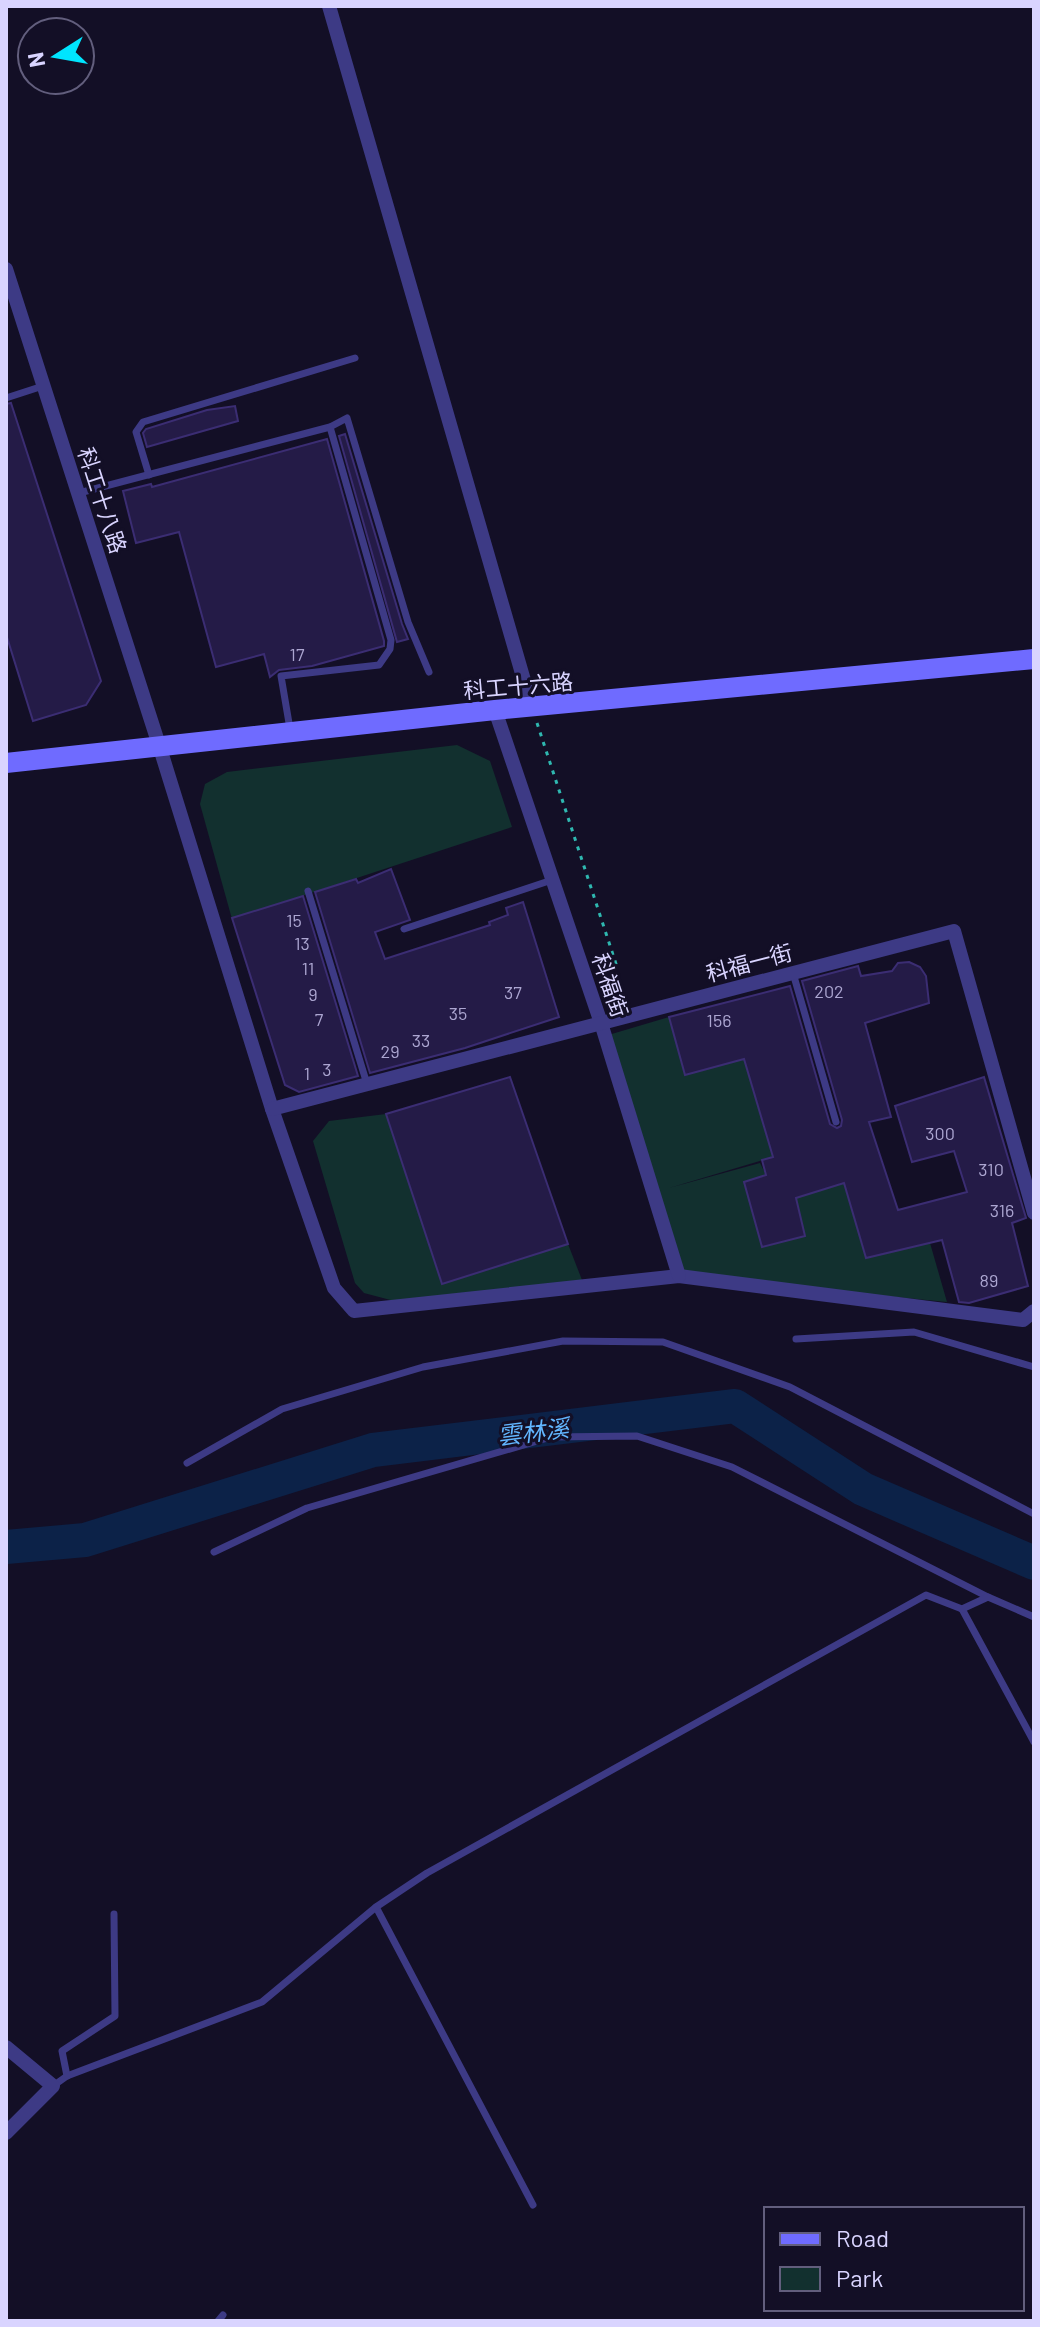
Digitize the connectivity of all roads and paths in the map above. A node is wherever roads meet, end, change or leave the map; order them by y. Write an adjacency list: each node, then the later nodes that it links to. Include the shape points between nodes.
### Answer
1 (329, 6): 11 (street)
2 (6, 269): 4 (street, 科工十八路)
3 (355, 358): 7 (lane, via 143,422 136,432)
4 (43, 386): 5 (lane); 8 (street, 科工十八路)
5 (6, 398)
6 (330, 427): 7 (lane); 10 (lane, via 347,418 408,622); 13 (lane, via 390,649 379,665 281,676)
7 (149, 475): 8 (lane)
8 (78, 494): 14 (street, 科工十八路)
9 (1034, 659): 11 (street, 科工十六路)
10 (429, 672)
11 (532, 708): 12 (street, 科工十六路); 19 (path)
12 (495, 710): 13 (street, 科工十六路); 16 (street, 科福街)
13 (290, 731): 14 (street, 科工十六路)
14 (159, 745): 15 (street, 科工十六路); 23 (street)
15 (6, 763)
16 (552, 880): 18 (lane); 21 (street, 科福街)
17 (308, 891): 22 (lane)
18 (404, 929)
19 (618, 970)
20 (793, 973): 21 (street, 科福一街); 24 (lane); 25 (street, 科福一街, via 954,931)
21 (601, 1023): 22 (street, 科福一街); 26 (street, 科福街)
22 (367, 1084): 23 (street, 科福一街)
23 (272, 1109): 26 (street, via 334,1288 354,1311)
24 (836, 1122)
25 (1034, 1213)
26 (679, 1276): 27 (street, via 1023,1320)
27 (1034, 1311)
28 (796, 1339): 29 (lane, via 914,1332)
29 (1034, 1367)
30 (187, 1463): 31 (lane, via 282,1409 423,1367 563,1341 663,1342 790,1387)
31 (1034, 1514)
32 (214, 1552): 33 (lane, via 307,1508 551,1437 637,1436 732,1467)
33 (988, 1597): 34 (lane); 35 (lane)
34 (962, 1609): 36 (lane); 37 (lane, via 926,1595 427,1873)
35 (1034, 1617)
36 (1034, 1742)
37 (376, 1907): 40 (lane, via 262,2002); 43 (lane)
38 (114, 1914): 40 (lane, via 115,2016 62,2051)
39 (6, 2047): 41 (street)
40 (67, 2076): 41 (lane)
41 (53, 2086): 42 (street)
42 (6, 2133)
43 (533, 2205)

